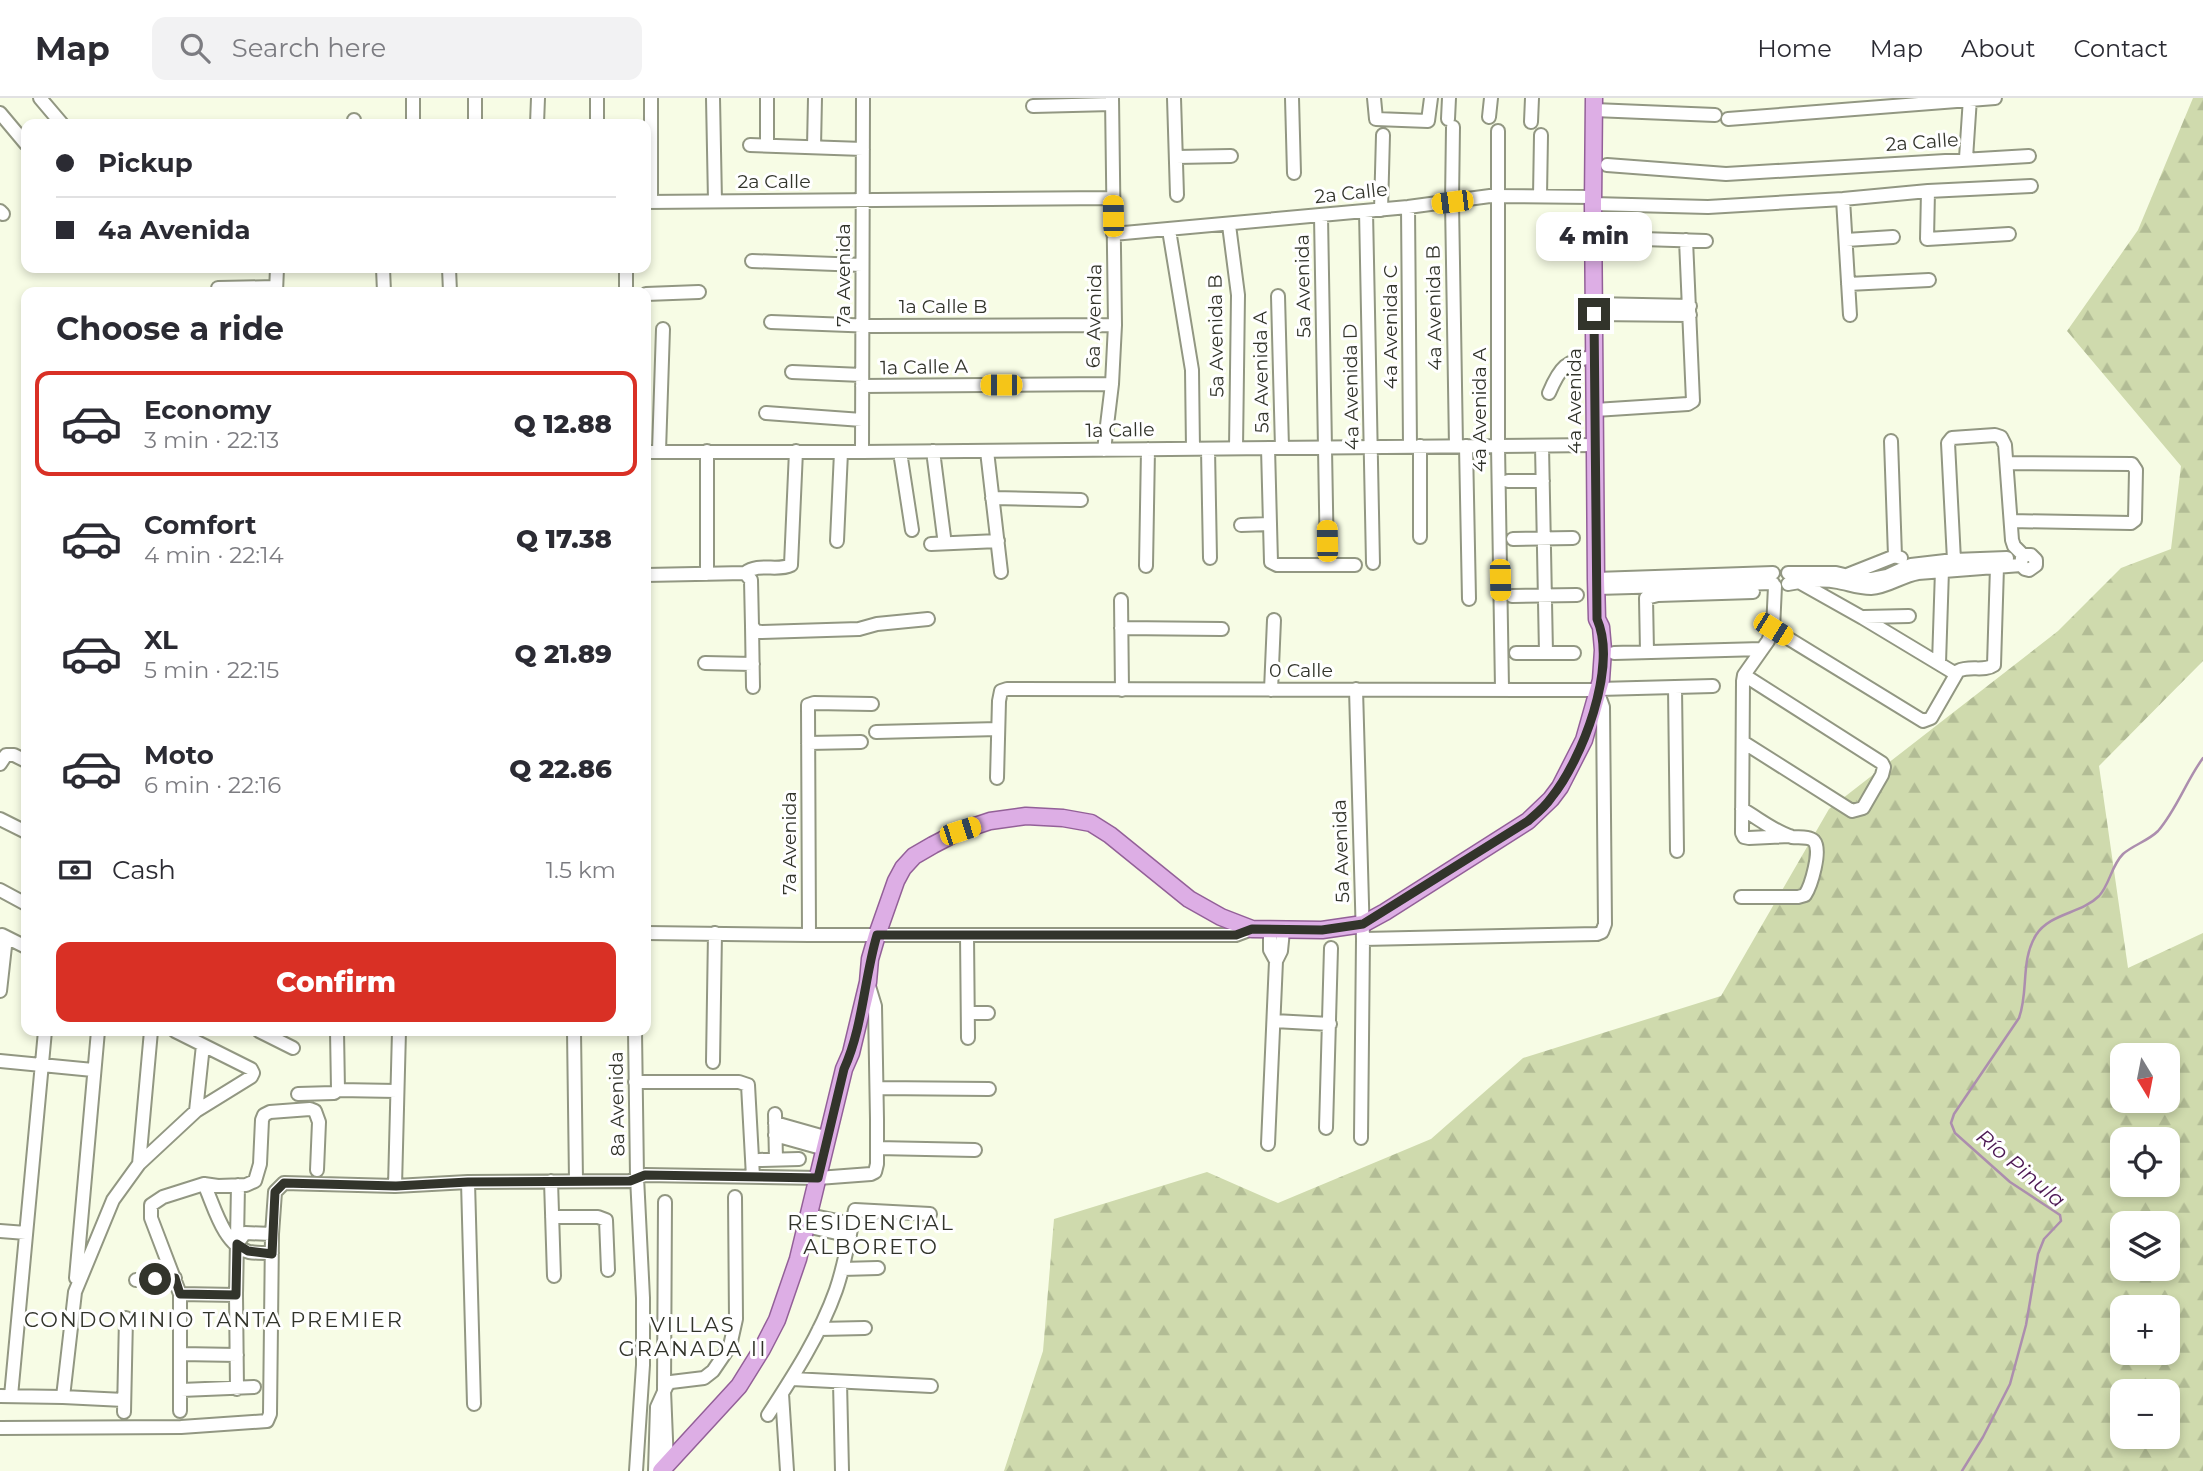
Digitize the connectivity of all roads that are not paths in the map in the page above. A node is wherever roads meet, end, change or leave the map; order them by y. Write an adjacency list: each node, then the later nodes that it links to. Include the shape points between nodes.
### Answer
1 (40, 98): 25 (street)
2 (413, 98): 26 (street)
3 (475, 98): 27 (street)
4 (538, 98): 28 (street)
5 (597, 98): 29 (street)
6 (650, 98): 30 (street)
7 (713, 98): 55 (street)
8 (767, 98): 37 (street)
9 (815, 98): 38 (street)
10 (863, 98): 39 (street, 7a Avenida)
11 (1174, 98): 42 (street)
12 (1292, 98): 45 (street)
13 (1374, 98): 14 (street, via 1376,120 1426,121)
14 (1431, 98)
15 (1449, 98): 57 (street, 4a Avenida B)
16 (1491, 98): 24 (street)
17 (1532, 98): 31 (street)
18 (1995, 98): 19 (street)
19 (1974, 99): 21 (street, via 1722,117); 43 (street)
20 (1112, 101): 22 (street); 51 (street, 6a Avenida)
21 (1594, 104): 54 (main road, 4a Avenida)
22 (1033, 106)
23 (0, 113): 35 (street)
24 (1489, 117)
25 (58, 119)
26 (413, 119)
27 (475, 119)
28 (537, 119)
29 (597, 119)
30 (650, 119)
31 (1531, 122)
32 (1498, 131): 49 (street, 4a Avenida A)
33 (1383, 135): 59 (street)
34 (1541, 135): 50 (street)
35 (21, 138)
36 (750, 145): 37 (street)
37 (767, 145): 38 (street)
38 (814, 147): 39 (street)
39 (863, 149): 53 (street, 7a Avenida)
40 (1231, 156): 42 (street)
41 (2029, 156): 43 (street, 2a Calle)
42 (1176, 157): 48 (street)
43 (1970, 158): 44 (street, 2a Calle, via 1727,174)
44 (1608, 165)
45 (1294, 173)
46 (2031, 186): 47 (street, 2a Calle)
47 (1928, 191): 52 (street, 2a Calle); 65 (street, via 1927,239)
48 (1177, 195)
49 (1498, 195): 50 (street, 2a Calle); 57 (street, 2a Calle); 97 (street, 4a Avenida A)
50 (1540, 196): 54 (street, 2a Calle)
51 (1113, 198): 53 (street, 2a Calle); 64 (street, 6a Avenida)
52 (1843, 199): 54 (street, 2a Calle, via 1708,207); 69 (street)
53 (863, 200): 55 (street, 2a Calle); 72 (street, 7a Avenida)
54 (1593, 200): 78 (main road, 4a Avenida)
55 (715, 201): 56 (street, 2a Calle)
56 (651, 202)
57 (1452, 202): 58 (street, 2a Calle); 96 (street, 4a Avenida B)
58 (1408, 207): 59 (street, 2a Calle); 95 (street, 4a Avenida C)
59 (1381, 210): 60 (street, 2a Calle)
60 (1366, 211): 61 (street, 2a Calle); 100 (street, 4a Avenida D)
61 (1321, 216): 62 (street, 2a Calle); 99 (street, 5a Avenida)
62 (1229, 225): 63 (street, 2a Calle); 101 (street, 5a Avenida B, via 1238,295)
63 (1169, 230): 64 (street, 2a Calle); 104 (street, via 1192,370)
64 (1114, 234): 83 (street, 6a Avenida)
65 (2009, 234)
66 (1893, 237): 69 (street)
67 (1610, 238): 68 (street)
68 (1686, 240): 70 (street); 79 (street)
69 (1846, 240): 74 (street)
70 (1706, 241)
71 (752, 261): 72 (street)
72 (862, 265): 82 (street, 7a Avenida)
73 (1929, 280): 74 (street)
74 (1848, 284): 80 (street)
75 (699, 292): 76 (street)
76 (651, 294)
77 (1278, 296): 102 (street, 5a Avenida A)
78 (1594, 309): 79 (street); 85 (main road, 4a Avenida)
79 (1690, 311): 90 (street, via 1693,401)
80 (1850, 315)
81 (771, 323): 82 (street, 1a Calle B)
82 (863, 325): 83 (street, 1a Calle B); 87 (street, 7a Avenida)
83 (1115, 325): 88 (street, 6a Avenida)
84 (663, 329): 107 (street)
85 (1594, 356): 89 (street, via 1566,365); 90 (main road, 4a Avenida)
86 (792, 372): 87 (street, 1a Calle A)
87 (862, 381): 88 (street, 1a Calle A); 92 (street, 7a Avenida)
88 (1112, 384): 106 (street, 6a Avenida)
89 (1549, 393)
90 (1595, 410): 94 (main road, 4a Avenida)
91 (766, 413): 92 (street)
92 (862, 420): 113 (street, 7a Avenida)
93 (1891, 441): 132 (street)
94 (1595, 445): 98 (street, 1a Calle); 149 (main road, 4a Avenida)
95 (1415, 446): 96 (street, 1a Calle); 100 (street, 1a Calle); 125 (street, 4a Avenida C)
96 (1461, 446): 97 (street, 1a Calle); 154 (street, 4a Avenida B)
97 (1498, 446): 98 (street, 1a Calle); 178 (street, 4a Avenida A)
98 (1542, 446): 117 (street)
99 (1325, 447): 100 (street, 1a Calle); 102 (street, 1a Calle); 137 (street, 5a Avenida)
100 (1372, 447): 136 (street, 4a Avenida D)
101 (1236, 448): 102 (street, 1a Calle); 105 (street, 1a Calle)
102 (1275, 448): 121 (street)
103 (1148, 449): 104 (street, 1a Calle); 106 (street, 1a Calle); 140 (street)
104 (1193, 449): 105 (street, 1a Calle)
105 (1208, 449): 133 (street)
106 (1104, 450): 111 (street, 1a Calle)
107 (652, 451): 108 (street, 1a Calle)
108 (707, 451): 109 (street, 1a Calle); 145 (street)
109 (796, 451): 112 (street, 1a Calle); 144 (street, via 791,565)
110 (933, 451): 111 (street, 1a Calle); 114 (street, 1a Calle); 124 (street)
111 (987, 451): 118 (street)
112 (841, 452): 113 (street, 1a Calle); 129 (street)
113 (862, 452): 114 (street, 1a Calle)
114 (900, 452): 123 (street)
115 (2007, 463): 120 (street); 120 (street, via 2132,464 2136,470 2135,520 2131,523); 135 (street, via 2004,440 1998,435 1949,439)
116 (1508, 481): 117 (street)
117 (1543, 481): 127 (street)
118 (992, 498): 119 (street); 130 (street)
119 (1081, 500)
120 (2011, 522): 134 (street, via 2014,546)
121 (1270, 524): 122 (street); 137 (street, via 1273,564)
122 (1241, 525)
123 (912, 530)
124 (944, 537)
125 (1420, 537)
126 (1513, 538): 127 (street)
127 (1544, 538): 128 (street); 153 (street)
128 (1573, 538)
129 (837, 541)
130 (998, 541): 131 (street); 143 (street)
131 (931, 544)
132 (1895, 556): 138 (street); 147 (street)
133 (1210, 558)
134 (2022, 560): 135 (street); 141 (street)
135 (1954, 561): 138 (street)
136 (1373, 563)
137 (1327, 564): 139 (street)
138 (1917, 564): 147 (street, via 1879,578)
139 (1355, 565)
140 (1146, 566)
141 (1997, 567): 142 (street); 173 (street, via 1994,665)
142 (1942, 570): 148 (street, via 1912,574 1873,588 1834,581); 171 (street)
143 (1001, 572)
144 (745, 573): 145 (street); 160 (street, via 751,580)
145 (707, 574): 146 (street)
146 (651, 575)
147 (1847, 575): 148 (street)
148 (1783, 581): 149 (street); 157 (street); 163 (street)
149 (1597, 583): 182 (main road, 4a Avenida, via 1603,650)
150 (1753, 592): 165 (street, via 1646,598)
151 (1577, 595): 153 (street)
152 (1513, 596): 153 (street)
153 (1545, 596): 167 (street)
154 (1469, 599)
155 (1121, 600): 161 (street)
156 (1909, 616): 157 (street)
157 (1863, 618): 171 (street)
158 (928, 620): 160 (street, via 796,632 761,632)
159 (1274, 620): 181 (street)
160 (752, 626): 172 (street)
161 (1121, 628): 162 (street); 180 (street)
162 (1222, 629)
163 (1773, 629): 164 (street); 173 (street, via 1923,721 1931,718)
164 (1762, 649): 165 (street); 174 (street)
165 (1647, 652): 169 (street)
166 (1516, 653): 167 (street)
167 (1546, 653): 168 (street)
168 (1574, 653)
169 (1614, 653)
170 (705, 663): 172 (street)
171 (1938, 663): 173 (street)
172 (753, 664): 176 (street)
173 (1956, 674)
174 (1744, 675): 187 (street); 187 (street, via 1882,763 1883,771 1863,808 1852,811)
175 (1713, 686): 177 (street, 0 Calle)
176 (753, 687)
177 (1675, 687): 182 (street, 0 Calle); 196 (street)
178 (1502, 688): 179 (street, 0 Calle); 182 (street, 0 Calle)
179 (1356, 689): 181 (street, 0 Calle); 202 (street, 5a Avenida)
180 (1122, 690): 181 (street, 0 Calle); 184 (street, 0 Calle, via 1007,689 999,694)
181 (1271, 690)
182 (1597, 693): 202 (main road, 4a Avenida, via 1577,756 1541,810); 202 (street, 4a Avenida, via 1604,707 1602,932)
183 (872, 704): 188 (street, 7a Avenida, via 808,705)
184 (998, 729): 185 (street); 191 (street)
185 (876, 732)
186 (861, 742): 188 (street)
187 (1743, 742): 192 (street)
188 (808, 743): 205 (street, 7a Avenida)
189 (21, 758): 190 (street, via 6,755)
190 (0, 764)
191 (998, 778)
192 (1742, 809): 195 (street); 195 (street, via 1744,837)
193 (0, 819): 194 (street)
194 (21, 830)
195 (1790, 836): 198 (street, via 1814,841 1816,847 1813,879 1805,895)
196 (1677, 851)
197 (0, 890): 199 (street)
198 (1741, 897)
199 (21, 901)
200 (1252, 929): 201 (main road); 206 (main road, via 1189,899 1091,823 1026,816 960,831 914,856 896,881); 207 (street, via 1236,935)
201 (1276, 930): 202 (main road); 216 (street, via 1281,951 1276,961)
202 (1363, 932): 243 (street, 5a Avenida)
203 (651, 933): 204 (street)
204 (715, 933): 205 (street); 231 (street)
205 (809, 935): 206 (street)
206 (877, 935): 207 (street); 211 (main road)
207 (967, 935): 214 (street)
208 (3, 936): 209 (street); 213 (street)
209 (21, 945)
210 (1331, 948): 217 (street)
211 (870, 959): 212 (main road); 233 (main road, via 859,980 841,1051)
212 (868, 982): 233 (main road); 236 (street, via 875,1006)
213 (0, 991)
214 (968, 1013): 215 (street); 227 (street)
215 (988, 1013)
216 (1274, 1021): 217 (street); 245 (street)
217 (1330, 1024): 242 (street)
218 (45, 1036): 232 (street)
219 (97, 1036): 234 (street)
220 (151, 1036): 251 (street)
221 (185, 1036): 228 (street)
222 (269, 1036): 229 (street)
223 (337, 1036): 238 (street)
224 (399, 1036): 239 (street)
225 (574, 1036): 257 (street)
226 (635, 1036): 235 (street, 8a Avenida)
227 (968, 1038)
228 (203, 1045): 241 (street); 241 (street, via 253,1073)
229 (293, 1048)
230 (0, 1061): 232 (street)
231 (713, 1062)
232 (42, 1065): 234 (street); 269 (street)
233 (844, 1069): 244 (main road)
234 (93, 1070): 279 (street)
235 (635, 1082): 253 (street, 8a Avenida); 254 (street, via 748,1085)
236 (877, 1088): 237 (street); 246 (street)
237 (989, 1089)
238 (338, 1090): 239 (street); 240 (street)
239 (397, 1091): 261 (street)
240 (298, 1094)
241 (197, 1111): 251 (street)
242 (1326, 1128)
243 (1361, 1138)
244 (826, 1143): 250 (street, via 775,1124); 255 (main road)
245 (1268, 1144)
246 (877, 1148): 247 (street); 255 (street, via 876,1169 871,1174)
247 (975, 1150)
248 (799, 1159): 250 (street)
249 (759, 1160): 250 (street)
250 (776, 1160)
251 (139, 1164): 279 (street, via 113,1200)
252 (317, 1170): 260 (street, via 319,1122 315,1111 270,1112 262,1120 259,1173 255,1181)
253 (637, 1177): 254 (street); 257 (street, via 630,1181); 302 (street, 8a Avenida, via 643,1365)
254 (753, 1177): 255 (street)
255 (818, 1178): 266 (main road)
256 (551, 1181): 257 (street); 258 (street); 265 (street)
257 (576, 1181)
258 (468, 1182): 261 (street); 297 (street)
259 (204, 1184): 260 (street); 271 (street, via 226,1234); 277 (street, via 151,1205 151,1218)
260 (237, 1185): 271 (street)
261 (396, 1186): 270 (street, via 284,1183 275,1192)
262 (735, 1197): 293 (street, via 736,1319 730,1346 704,1378 671,1382)
263 (664, 1202): 293 (street)
264 (930, 1214): 267 (street, via 855,1210)
265 (552, 1217): 275 (street, via 606,1220); 276 (street)
266 (808, 1221): 267 (street); 301 (main road, via 787,1294 762,1349 739,1386)
267 (851, 1230): 274 (street)
268 (0, 1231): 269 (street)
269 (26, 1233): 295 (street)
270 (272, 1234): 271 (street, via 245,1233); 272 (street)
271 (237, 1244): 272 (street, via 248,1251); 281 (street)
272 (272, 1254): 300 (street, via 267,1421 181,1427)
273 (878, 1268): 274 (street)
274 (842, 1269): 284 (street)
275 (608, 1270)
276 (554, 1276)
277 (175, 1278): 278 (street); 280 (street)
278 (136, 1280)
279 (75, 1292): 296 (street)
280 (180, 1294): 281 (street); 285 (street)
281 (236, 1295): 286 (street)
282 (126, 1318): 296 (street, via 124,1406)
283 (865, 1328): 284 (street)
284 (819, 1329): 287 (street)
285 (181, 1354): 286 (street); 292 (street)
286 (237, 1355): 291 (street)
287 (792, 1379): 288 (street); 294 (street)
288 (840, 1382): 289 (street); 304 (street)
289 (931, 1386)
290 (254, 1387): 291 (street)
291 (237, 1389): 292 (street)
292 (181, 1390): 298 (street)
293 (664, 1390): 301 (street)
294 (782, 1394): 299 (street); 303 (street)
295 (5, 1396): 296 (street)
296 (63, 1397)
297 (474, 1404)
298 (180, 1411)
299 (768, 1415)
300 (0, 1428)
301 (661, 1469)
302 (636, 1471)
303 (787, 1471)
304 (842, 1471)

